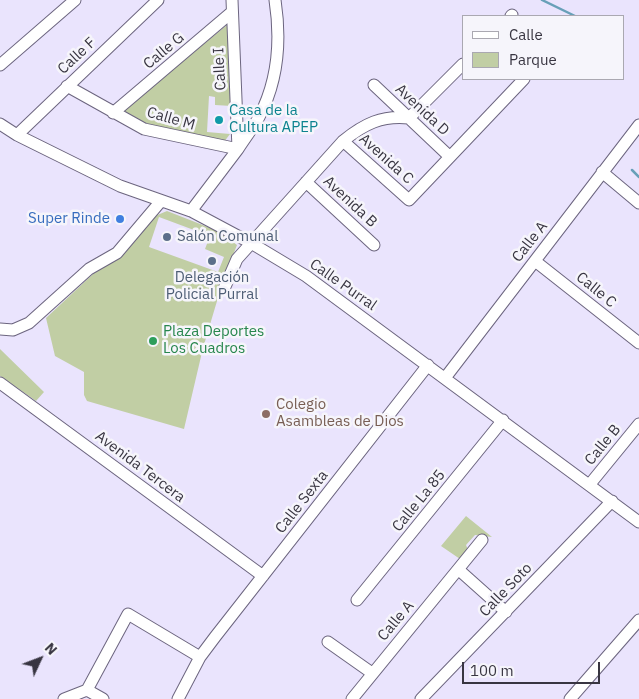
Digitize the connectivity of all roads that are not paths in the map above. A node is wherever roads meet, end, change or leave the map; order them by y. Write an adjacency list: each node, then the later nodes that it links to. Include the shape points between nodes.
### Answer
1 (75, 0): 7 (street)
2 (158, 0): 10 (street, Calle F)
3 (232, 0): 5 (street, Calle I)
4 (275, 0): 17 (street, via 278,41 275,66 259,116)
5 (232, 12): 11 (street, Calle G); 17 (street, Calle I)
6 (462, 65): 12 (street)
7 (0, 66)
8 (523, 80): 18 (street)
9 (374, 85): 12 (street, Avenida D)
10 (66, 86): 11 (street, Calle M); 15 (street, Calle F)
11 (114, 113): 17 (street, Calle M, via 144,128)
12 (409, 118): 16 (street, via 393,116 376,120); 18 (street, Avenida D)
13 (0, 124): 15 (street, Calle Purral)
14 (639, 125): 19 (street, Calle A)
15 (17, 135): 21 (street, Calle Purral, via 120,186)
16 (343, 141): 18 (street, Avenida C, via 409,200); 20 (street)
17 (238, 149): 23 (street)
18 (449, 156)
19 (602, 172): 22 (street); 26 (street, Calle A)
20 (306, 182): 24 (street); 25 (street, Avenida B)
21 (161, 201): 23 (street, Calle Purral); 28 (street, via 117,253 89,269 29,323 22,328)
22 (639, 202)
23 (190, 211): 24 (street, Calle Purral)
24 (251, 242): 27 (street, via 237,260); 30 (street, Calle Purral, via 306,276)
25 (374, 245)
26 (535, 260): 29 (street, Calle C); 31 (street, Calle A)
27 (224, 289)
28 (0, 329)
29 (639, 343)
30 (428, 365): 31 (street, Calle Purral); 40 (street, Calle Sexta)
31 (445, 378): 33 (street, Calle Purral)
32 (0, 383): 40 (street, Avenida Tercera)
33 (503, 420): 35 (street, Calle Purral); 41 (street, Calle La 85)
34 (639, 424): 35 (street, Calle B)
35 (590, 484): 36 (street, Calle Purral)
36 (612, 501): 37 (street, Calle Purral); 42 (street, Calle Soto)
37 (639, 522)
38 (482, 540): 39 (street, Calle A)
39 (459, 570): 42 (street); 46 (street, Calle A)
40 (263, 576): 45 (street, Calle Sexta)
41 (357, 600)
42 (506, 612): 52 (street, Calle Soto)
43 (639, 620): 53 (street)
44 (328, 642): 46 (street)
45 (200, 657): 47 (street, via 128,614); 50 (street, Calle Sexta)
46 (372, 673): 51 (street, Calle A)
47 (87, 690): 48 (street); 49 (street)
48 (64, 699)
49 (103, 699)
50 (178, 699)
51 (352, 699)
52 (421, 699)
53 (570, 699)

